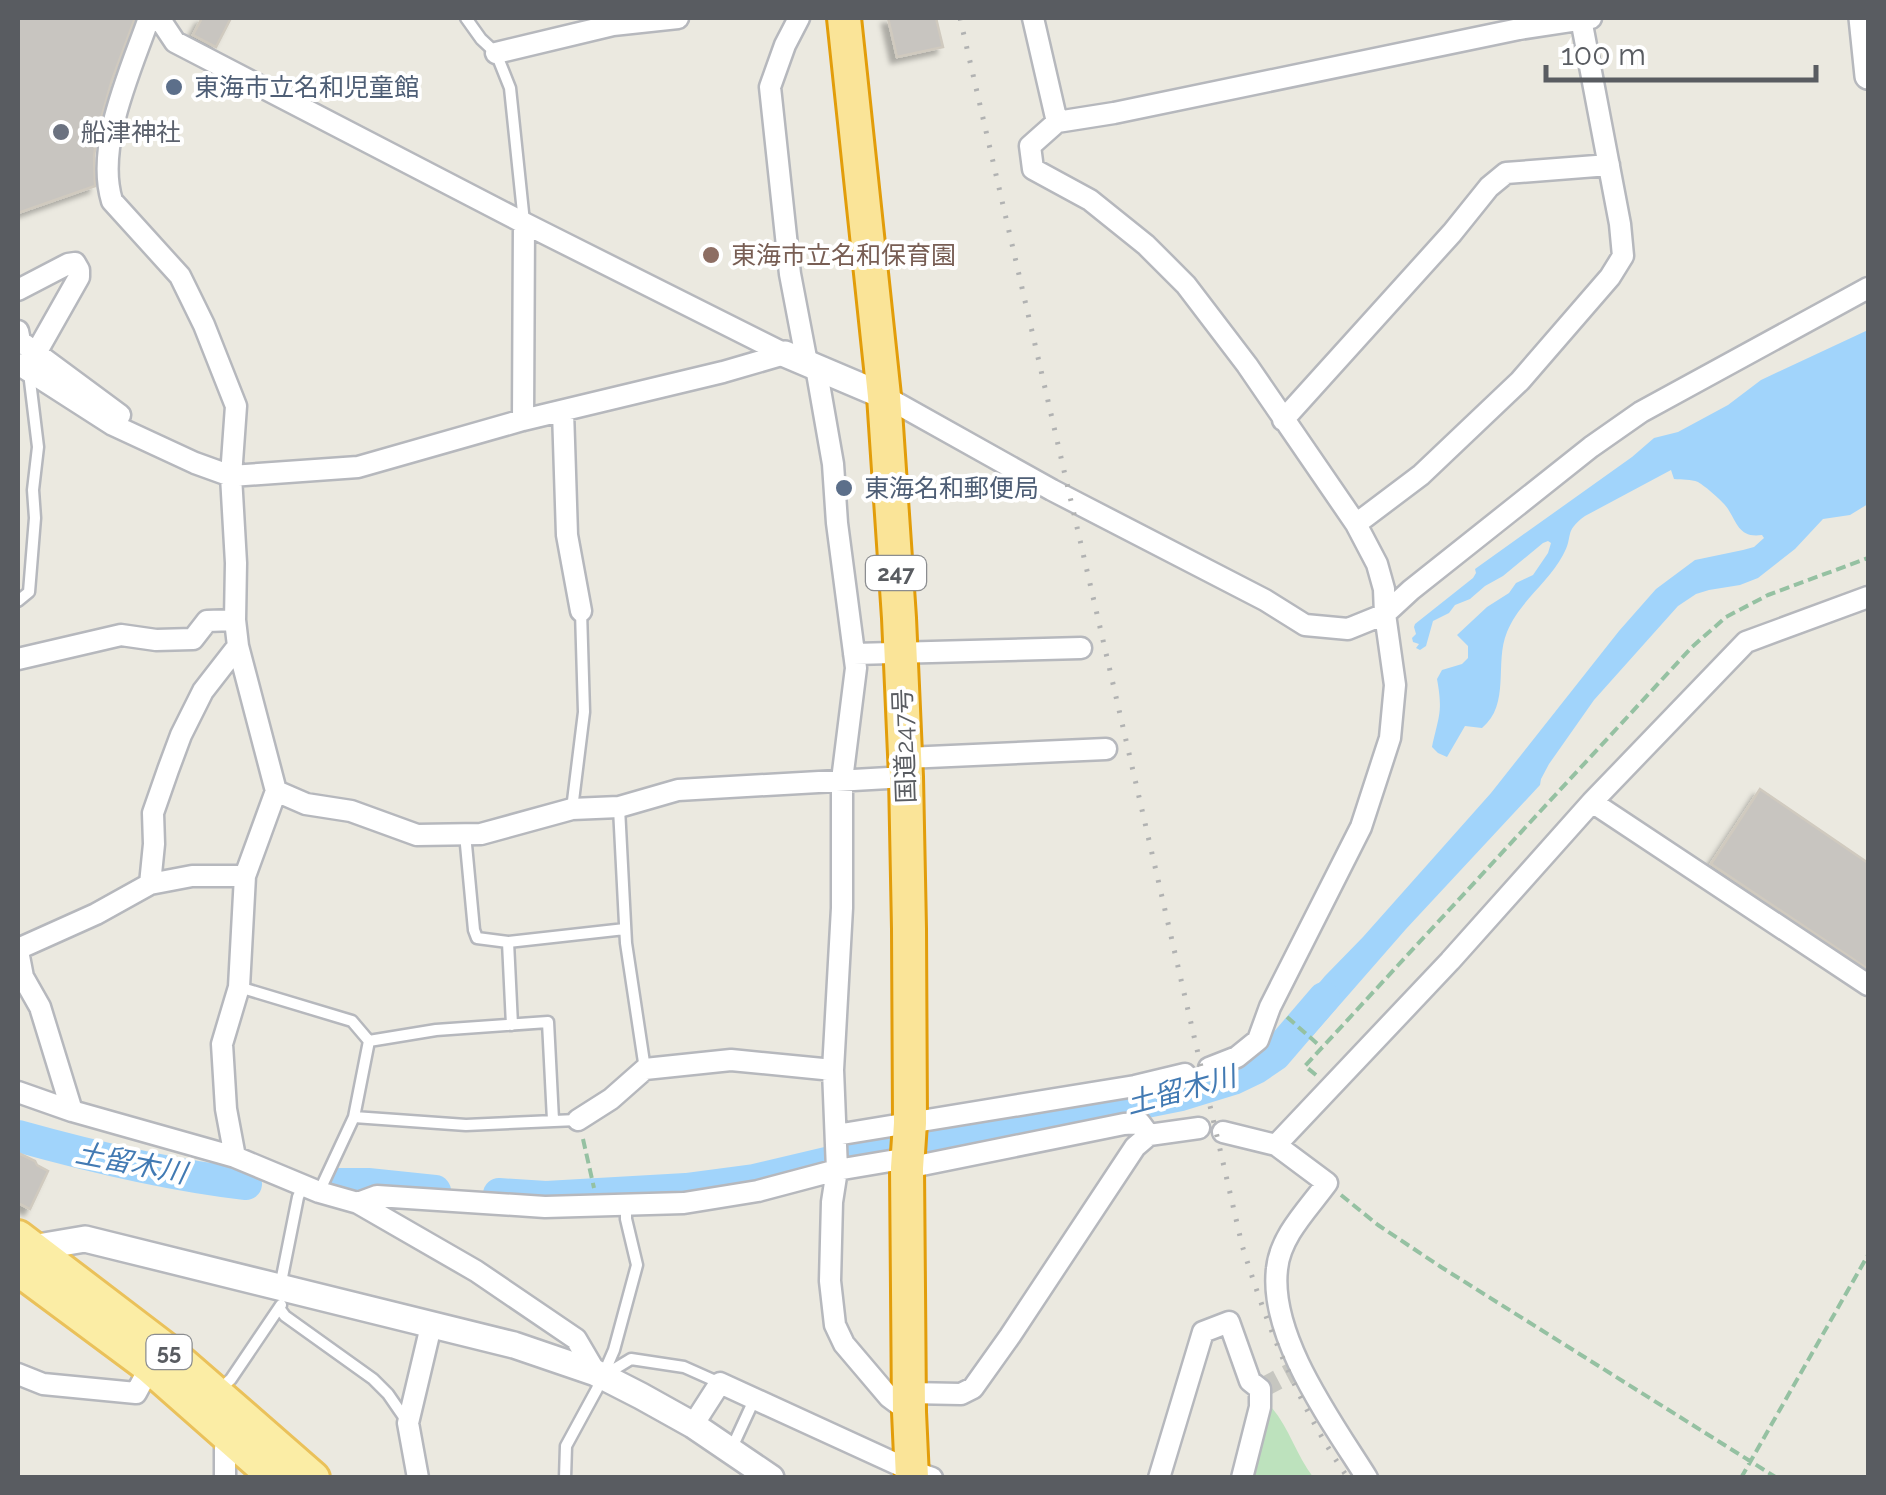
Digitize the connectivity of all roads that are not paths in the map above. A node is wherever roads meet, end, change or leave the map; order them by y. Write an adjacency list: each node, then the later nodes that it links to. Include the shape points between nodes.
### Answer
1 (150, 18): 27 (street, via 120,105 108,188 112,202 180,276 204,325 236,406)
2 (158, 18): 17 (street, via 176,42)
3 (466, 18): 13 (lane)
4 (678, 18): 11 (street)
5 (799, 18): 21 (street, via 770,87)
6 (833, 18): 7 (street)
7 (844, 18): 23 (highway, 国道247号 / 247)
8 (1033, 18): 15 (street)
9 (1586, 18): 12 (street); 16 (street)
10 (1862, 18): 14 (street)
11 (613, 21): 13 (street)
12 (1518, 23): 15 (street)
13 (496, 54): 17 (lane, via 510,88)
14 (1868, 76)
15 (1057, 122): 26 (street, via 1030,146 1033,169 1090,200 1146,244 1186,285)
16 (1608, 165): 26 (street, via 1506,173); 28 (street, via 1623,256 1610,277 1520,381 1421,475)
17 (524, 224): 21 (street); 25 (street)
18 (1868, 288): 32 (street, via 1591,446)
19 (18, 290): 22 (street, via 68,264 79,270)
20 (18, 331): 22 (street)
21 (803, 362): 23 (street); 24 (street, via 724,372); 37 (street, via 833,464)
22 (29, 364): 27 (street, via 112,425); 30 (lane, via 38,446 35,518 29,592)
23 (884, 396): 32 (street, via 1305,624 1348,629); 36 (highway, 国道247号 / 247)
24 (563, 411): 25 (street); 31 (street, via 567,535)
25 (523, 420): 27 (street, via 358,467)
26 (1283, 420): 28 (street)
27 (231, 476): 33 (street)
28 (1356, 524): 32 (street, via 1377,564)
29 (1868, 596): 43 (street, via 1746,642)
30 (18, 601)
31 (581, 611): 45 (lane, via 584,712)
32 (1385, 614): 57 (street, via 1395,685 1390,738 1361,828 1258,1040)
33 (235, 620): 34 (street); 38 (street, via 207,620 192,639 121,635)
34 (238, 646): 42 (street); 48 (street, via 203,691 168,770 153,813)
35 (1081, 648): 36 (street)
36 (900, 652): 37 (street); 40 (highway, 国道247号 / 247)
37 (854, 654): 41 (street)
38 (18, 660)
39 (1106, 749): 40 (street)
40 (906, 768): 41 (street); 70 (highway, 国道247号 / 247)
41 (842, 780): 44 (street, via 678,790); 59 (street)
42 (276, 791): 46 (street, via 418,835); 47 (street)
43 (1592, 802): 53 (street); 71 (street)
44 (619, 807): 45 (street); 49 (lane)
45 (572, 809): 46 (street)
46 (465, 834): 50 (lane, via 477,938)
47 (245, 876): 48 (street); 54 (street)
48 (150, 884): 51 (street)
49 (625, 929): 50 (lane); 58 (lane)
50 (508, 942): 55 (lane)
51 (18, 950): 52 (street)
52 (20, 978): 62 (street, via 40,1007)
53 (1868, 984)
54 (239, 986): 56 (lane, via 352,1021); 72 (street, via 222,1044)
55 (512, 1025): 56 (lane); 64 (lane, via 548,1022)
56 (369, 1041): 63 (lane)
57 (1209, 1068)
58 (646, 1069): 59 (street, via 731,1060); 65 (street)
59 (833, 1070): 69 (street)
60 (1185, 1074): 70 (street)
61 (18, 1092): 62 (street)
62 (72, 1111): 72 (street)
63 (354, 1117): 64 (lane, via 466,1126); 74 (lane)
64 (553, 1120): 65 (lane)
65 (578, 1120)
66 (1199, 1128): 68 (street)
67 (1224, 1132): 71 (street)
68 (1148, 1135): 70 (street, via 1140,1124 1124,1124); 86 (street, via 972,1388)
69 (836, 1138): 70 (street); 73 (street)
70 (909, 1145): 73 (street); 86 (highway, 国道247号 / 247)
71 (1276, 1145): 100 (street, via 1327,1183 1290,1232 1277,1266 1278,1303 1300,1368)
72 (235, 1157): 74 (street)
73 (838, 1170): 76 (street, via 684,1204); 86 (street, via 830,1280 835,1325 889,1397)
74 (311, 1189): 75 (street); 78 (lane, via 298,1197)
75 (358, 1202): 76 (street, via 376,1196); 82 (street, via 576,1338)
76 (626, 1206): 82 (lane, via 637,1265 614,1350)
77 (22, 1252): 78 (street, via 85,1239); 80 (main road, 55); 84 (main road, 55, via 166,1349)
78 (281, 1295): 79 (street); 84 (lane); 87 (lane, via 285,1316 373,1380)
79 (431, 1326): 82 (street, via 514,1344); 87 (street)
80 (150, 1367): 81 (street, via 136,1394 44,1384); 89 (main road, 55)
81 (18, 1374)
82 (599, 1375): 83 (lane, via 631,1358 684,1367); 88 (street); 96 (lane, via 566,1446)
83 (720, 1383): 85 (street); 88 (street)
84 (217, 1392): 94 (main road, 55)
85 (754, 1398): 90 (lane); 91 (street)
86 (909, 1402): 91 (highway, 国道247号 / 247)
87 (408, 1424): 95 (street)
88 (694, 1426): 90 (street)
89 (229, 1435): 92 (street); 93 (main road, 55)
90 (735, 1458): 97 (street)
91 (919, 1475)
92 (225, 1478)
93 (276, 1478)
94 (313, 1478)
95 (418, 1478)
96 (565, 1478)
97 (771, 1478)
98 (1159, 1478): 99 (street, via 1203,1332 1228,1322 1250,1381 1260,1389)
99 (1242, 1478)
100 (1368, 1478)

